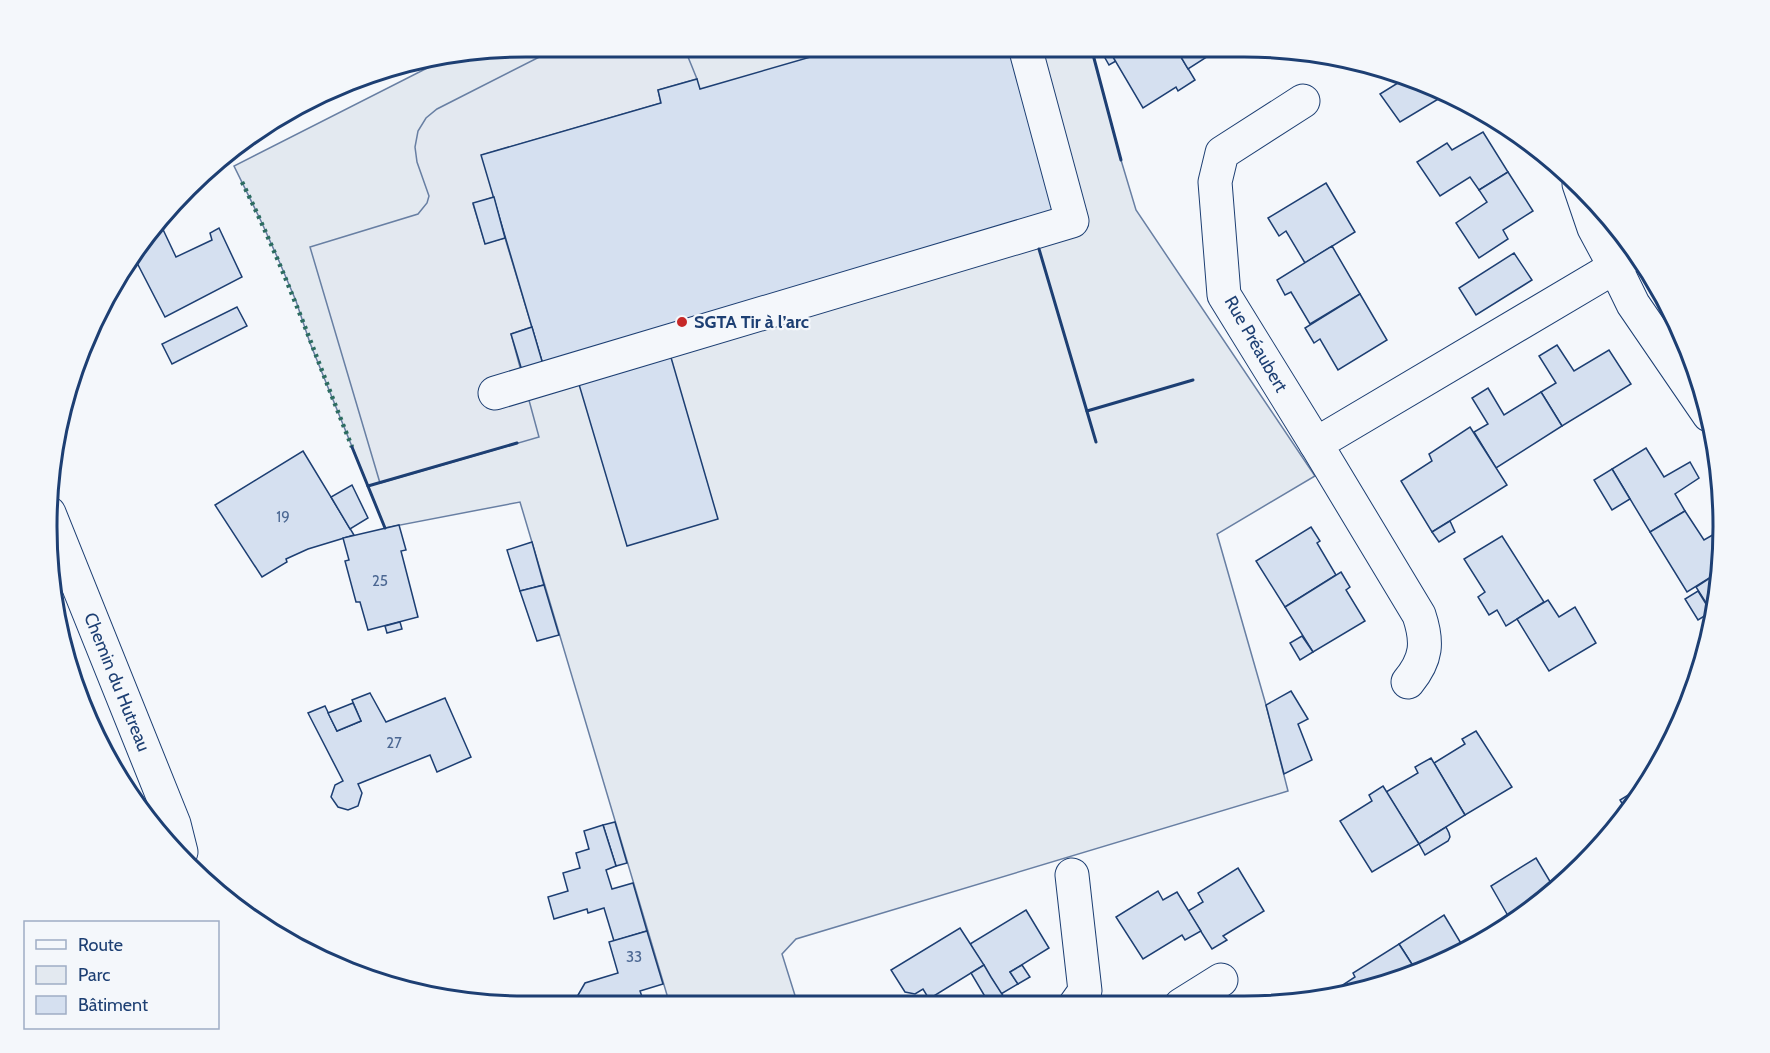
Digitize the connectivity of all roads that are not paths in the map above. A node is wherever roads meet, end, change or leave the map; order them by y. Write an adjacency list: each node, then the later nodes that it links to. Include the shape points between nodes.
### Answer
1 (1029, 57): 6 (street, via 1072,221)
2 (1303, 101): 7 (street, Rue Préaubert, via 1222,153 1215,182 1224,295)
3 (1587, 208): 4 (street, via 1594,228)
4 (1625, 259): 5 (street, via 1633,304); 7 (street)
5 (1693, 391)
6 (495, 393)
7 (1316, 444): 9 (street, Rue Préaubert, via 1419,615 1424,628 1423,657)
8 (57, 534): 10 (street, Chemin du Hutreau)
9 (1408, 682)
10 (178, 840)
11 (1072, 875): 13 (street, via 1085,991)
12 (1221, 981): 14 (street)
13 (1081, 996)
14 (1195, 996)

